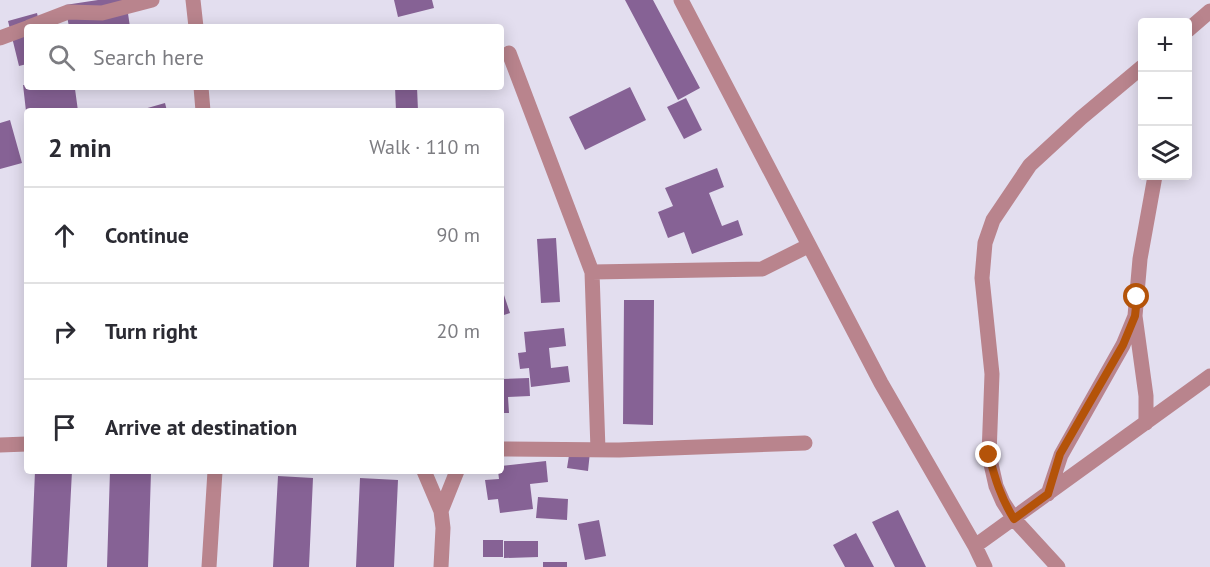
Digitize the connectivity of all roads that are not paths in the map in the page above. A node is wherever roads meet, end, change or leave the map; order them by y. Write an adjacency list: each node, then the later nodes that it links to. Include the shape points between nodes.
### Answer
1 (152, 0): 5 (street, via 102,13 68,12)
2 (193, 0): 6 (street)
3 (681, 0): 15 (street)
4 (1210, 11): 7 (street)
5 (36, 24)
6 (196, 24)
7 (1192, 27)
8 (24, 29): 9 (street)
9 (0, 38)
10 (509, 53): 16 (street)
11 (1138, 71): 30 (street, via 1030,165 993,220 985,243 982,278 992,374 989,455 996,486)
12 (201, 90): 13 (street)
13 (203, 108)
14 (1154, 180): 17 (street, via 1140,259)
15 (808, 246): 16 (street, via 762,269); 31 (street)
16 (592, 272): 24 (street)
17 (1135, 316): 19 (street); 28 (street, via 1123,345 1060,454)
18 (1210, 376): 19 (street)
19 (1146, 423): 28 (street)
20 (805, 443): 24 (street)
21 (24, 444): 22 (street)
22 (0, 445)
23 (504, 449): 24 (street)
24 (598, 450)
25 (215, 474): 32 (street)
26 (425, 474): 29 (street)
27 (456, 474): 29 (street)
28 (1048, 494): 30 (street)
29 (441, 511): 33 (street)
30 (1014, 519): 31 (street); 35 (street)
31 (975, 546): 34 (street)
32 (209, 567)
33 (441, 567)
34 (985, 567)
35 (1058, 567)

